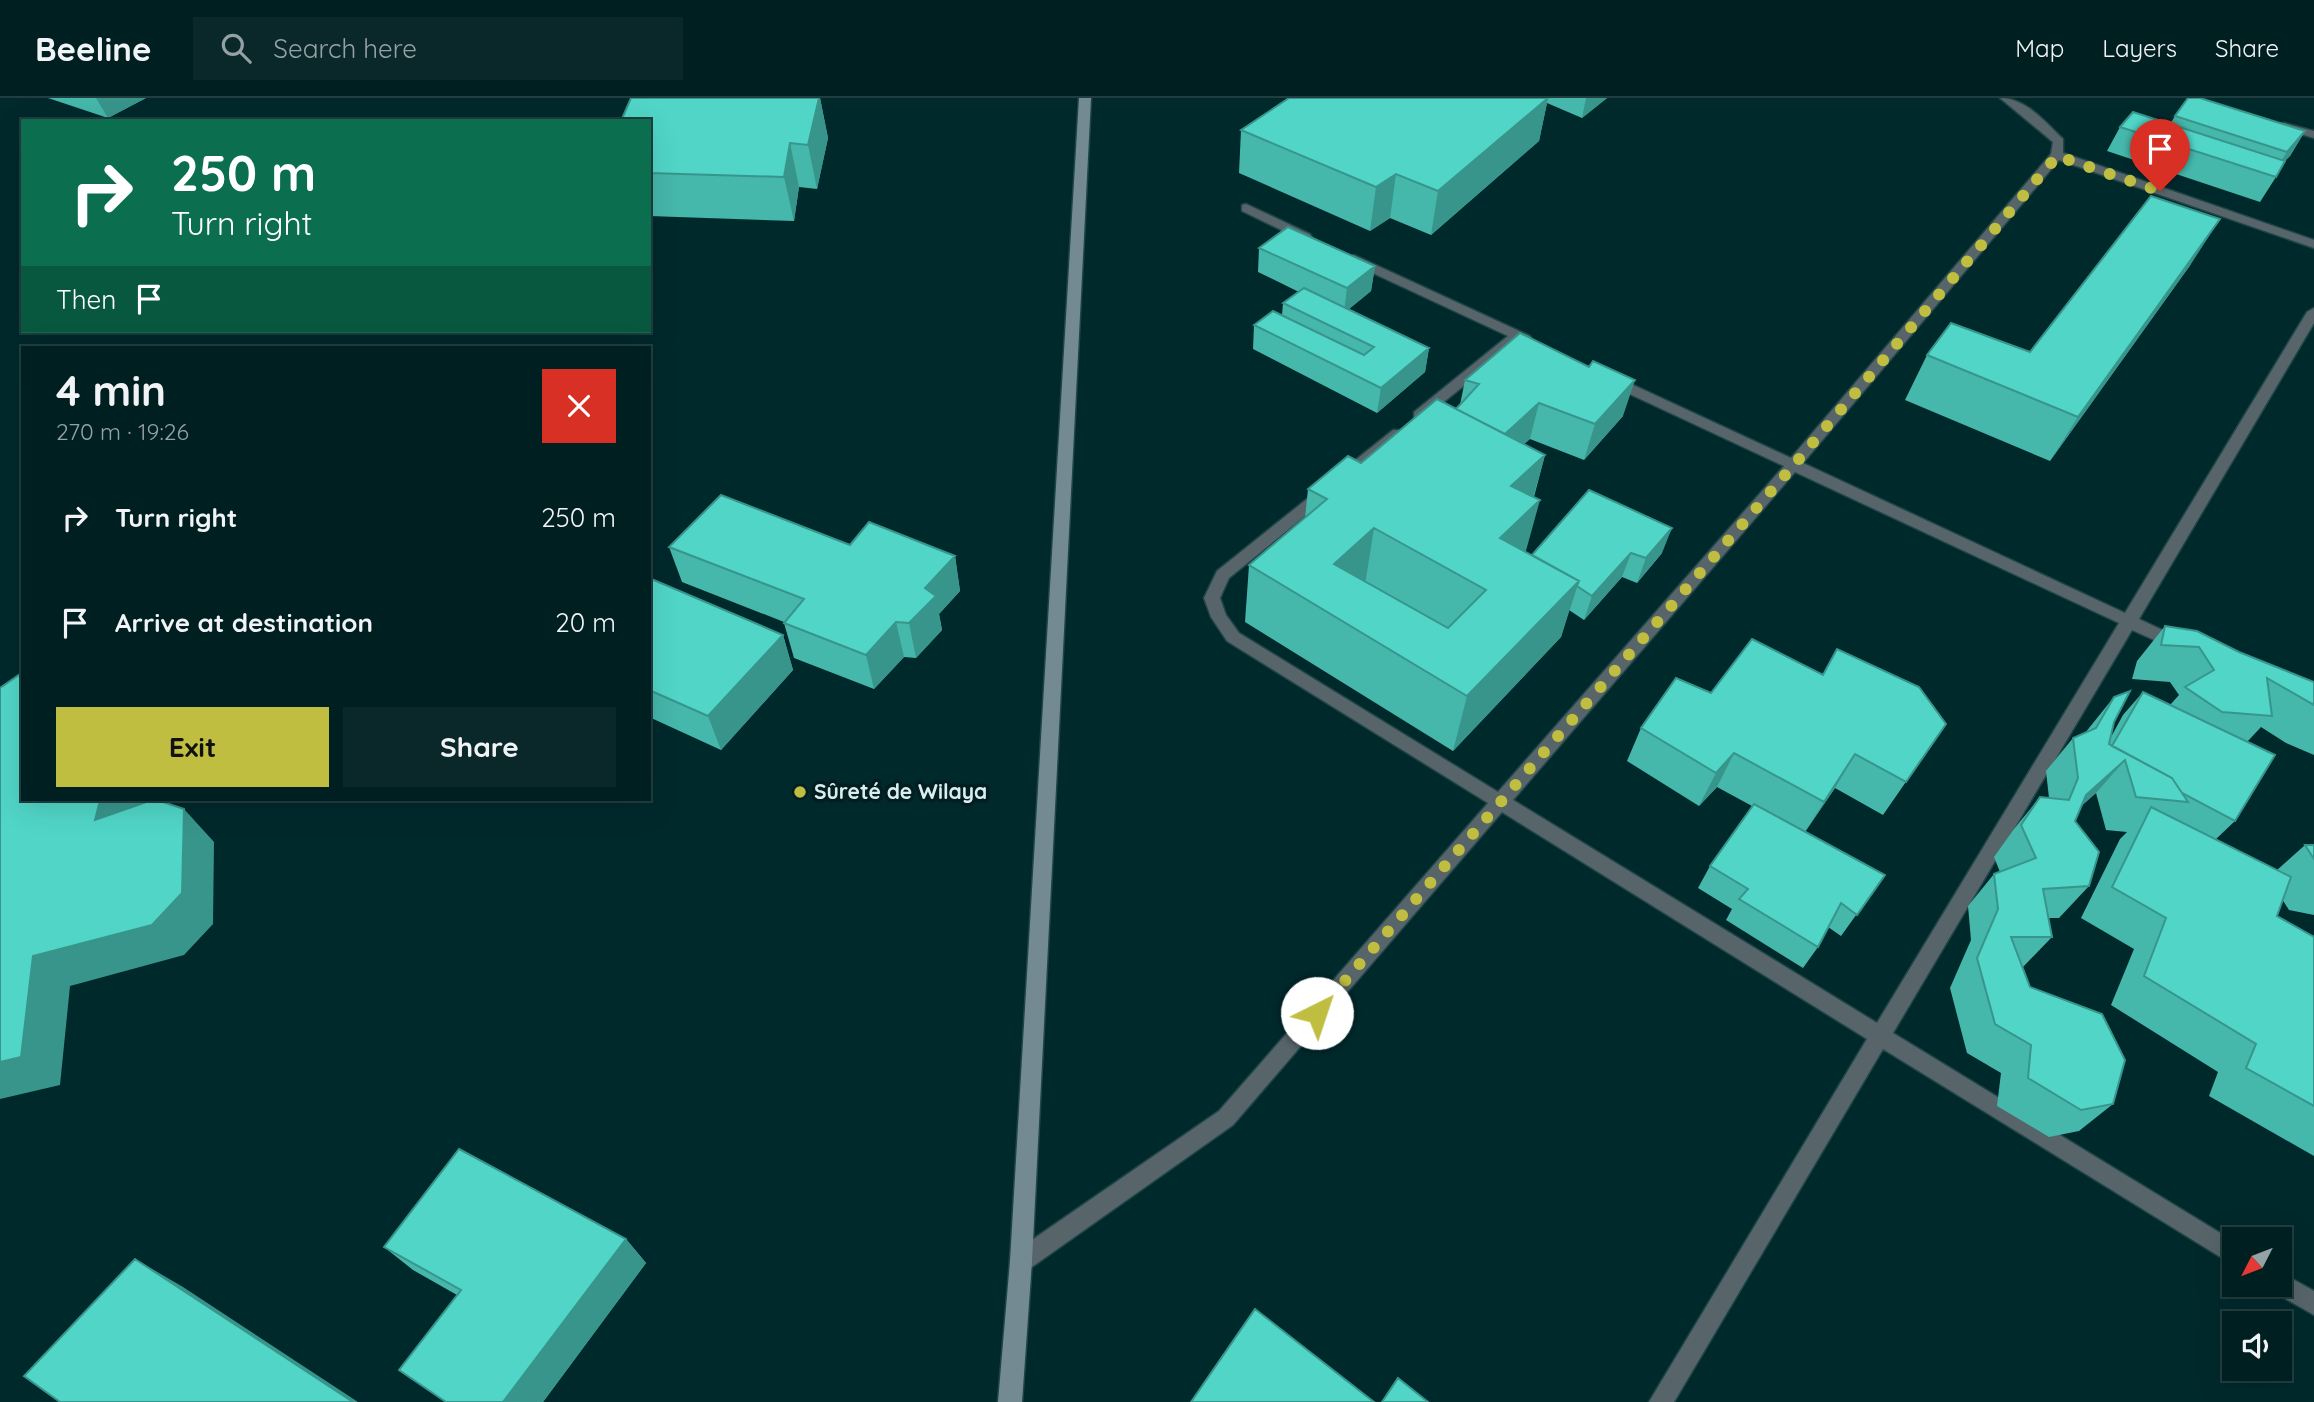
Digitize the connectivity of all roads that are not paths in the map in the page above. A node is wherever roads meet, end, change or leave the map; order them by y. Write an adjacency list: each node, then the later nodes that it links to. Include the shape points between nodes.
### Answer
1 (1085, 98): 20 (main road)
2 (2006, 98): 5 (lane, via 2059,141)
3 (2277, 124): 4 (lane)
4 (2314, 135)
5 (2057, 156): 8 (lane); 14 (lane)
6 (1246, 208): 7 (lane)
7 (1320, 243)
8 (2314, 244)
9 (1345, 255): 11 (lane)
10 (2314, 312): 15 (lane)
11 (1517, 335): 12 (lane); 17 (lane, via 1223,575 1212,598 1233,637)
12 (1542, 347)
13 (1592, 371): 14 (lane)
14 (1793, 466): 15 (lane); 17 (lane)
15 (2131, 621): 16 (lane); 18 (lane)
16 (2192, 650)
17 (1500, 802): 18 (lane); 20 (lane, via 1226,1118)
18 (1880, 1036): 19 (lane); 24 (lane)
19 (2222, 1247)
20 (1021, 1261): 23 (main road)
21 (2292, 1290): 22 (lane)
22 (2314, 1304)
23 (1010, 1402)
24 (1661, 1402)

